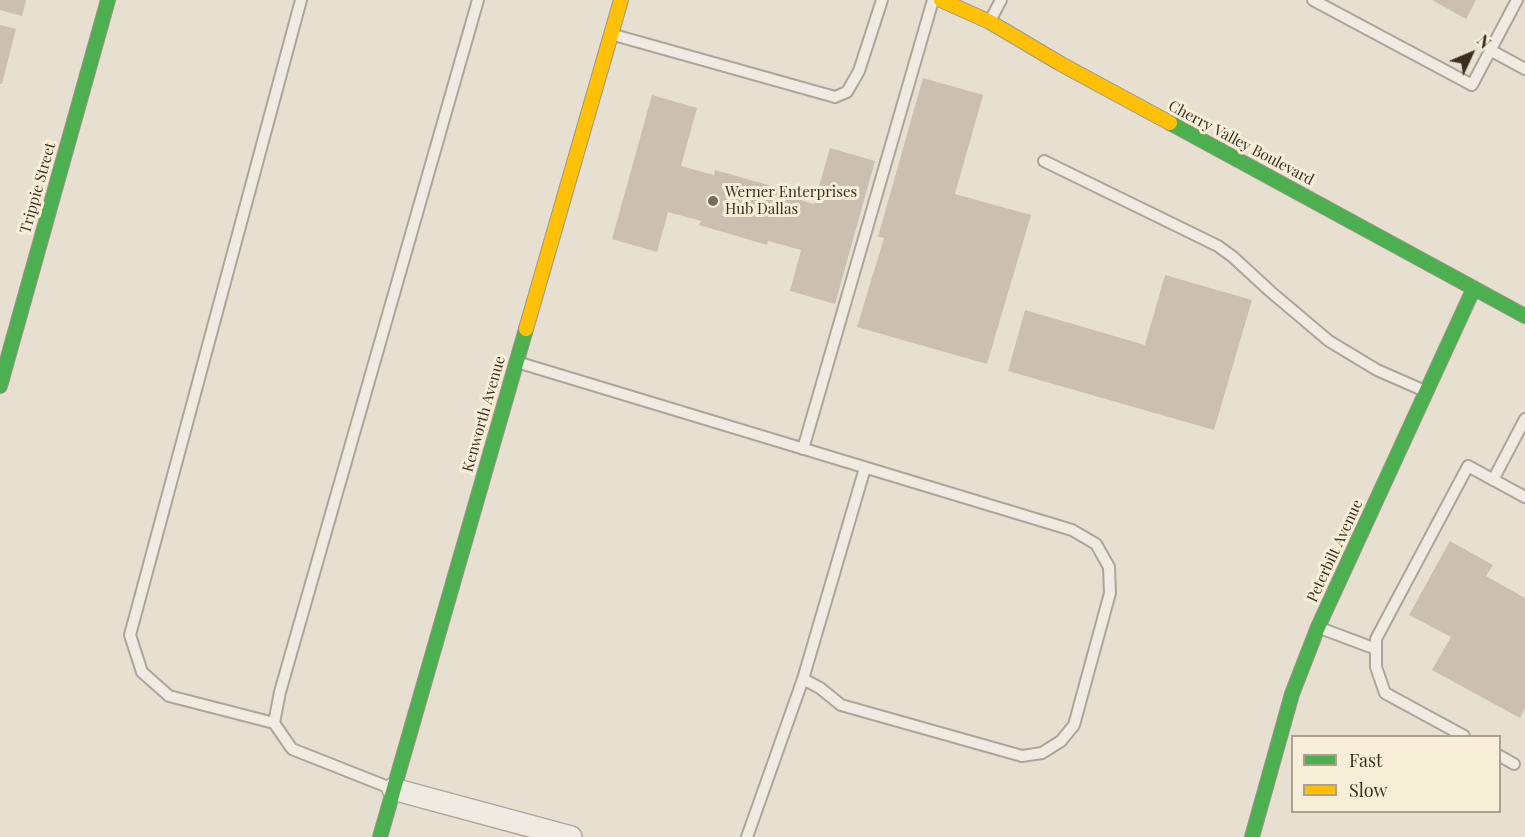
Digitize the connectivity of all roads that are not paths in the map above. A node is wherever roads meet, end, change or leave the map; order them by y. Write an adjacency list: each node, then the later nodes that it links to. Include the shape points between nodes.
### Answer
1 (108, 0): 19 (street, Trippie Street)
2 (301, 0): 29 (lane, via 130,634 142,672 169,696)
3 (478, 0): 29 (lane)
4 (621, 0): 12 (street, Kenworth Avenue)
5 (882, 0): 12 (lane, via 859,71 847,92 835,97)
6 (933, 0): 22 (lane)
7 (941, 0): 11 (street, Cherry Valley Boulevard)
8 (1001, 0): 11 (lane)
9 (1313, 0): 13 (lane, via 1472,85)
10 (1517, 0): 13 (lane)
11 (990, 22): 16 (street, Cherry Valley Boulevard)
12 (611, 34): 18 (street, Kenworth Avenue)
13 (1490, 50): 14 (lane)
14 (1525, 69)
15 (1044, 161): 20 (lane, via 1218,246 1329,341 1377,370)
16 (1474, 288): 17 (street, Cherry Valley Boulevard); 20 (street, Peterbilt Avenue)
17 (1525, 316)
18 (516, 363): 22 (lane); 33 (street, Kenworth Avenue)
19 (0, 386)
20 (1426, 391): 26 (street, Peterbilt Avenue)
21 (1525, 418): 24 (lane)
22 (803, 449): 23 (lane)
23 (865, 468): 28 (lane); 28 (lane, via 1072,530 1096,544 1109,567 1110,593 1074,725 1061,741 1042,753 1022,756 841,705)
24 (1493, 480): 25 (lane); 27 (lane, via 1468,466 1376,639)
25 (1525, 497)
26 (1318, 627): 27 (lane); 37 (street, Peterbilt Avenue, via 1292,694)
27 (1376, 649): 30 (lane, via 1376,667 1384,693)
28 (803, 679): 36 (lane)
29 (274, 723): 33 (lane, via 292,749)
30 (1462, 735)
31 (1501, 757): 32 (lane)
32 (1514, 764)
33 (393, 789): 34 (street, Kenworth Avenue); 35 (street)
34 (380, 837)
35 (571, 837)
36 (747, 837)
37 (1252, 837)

